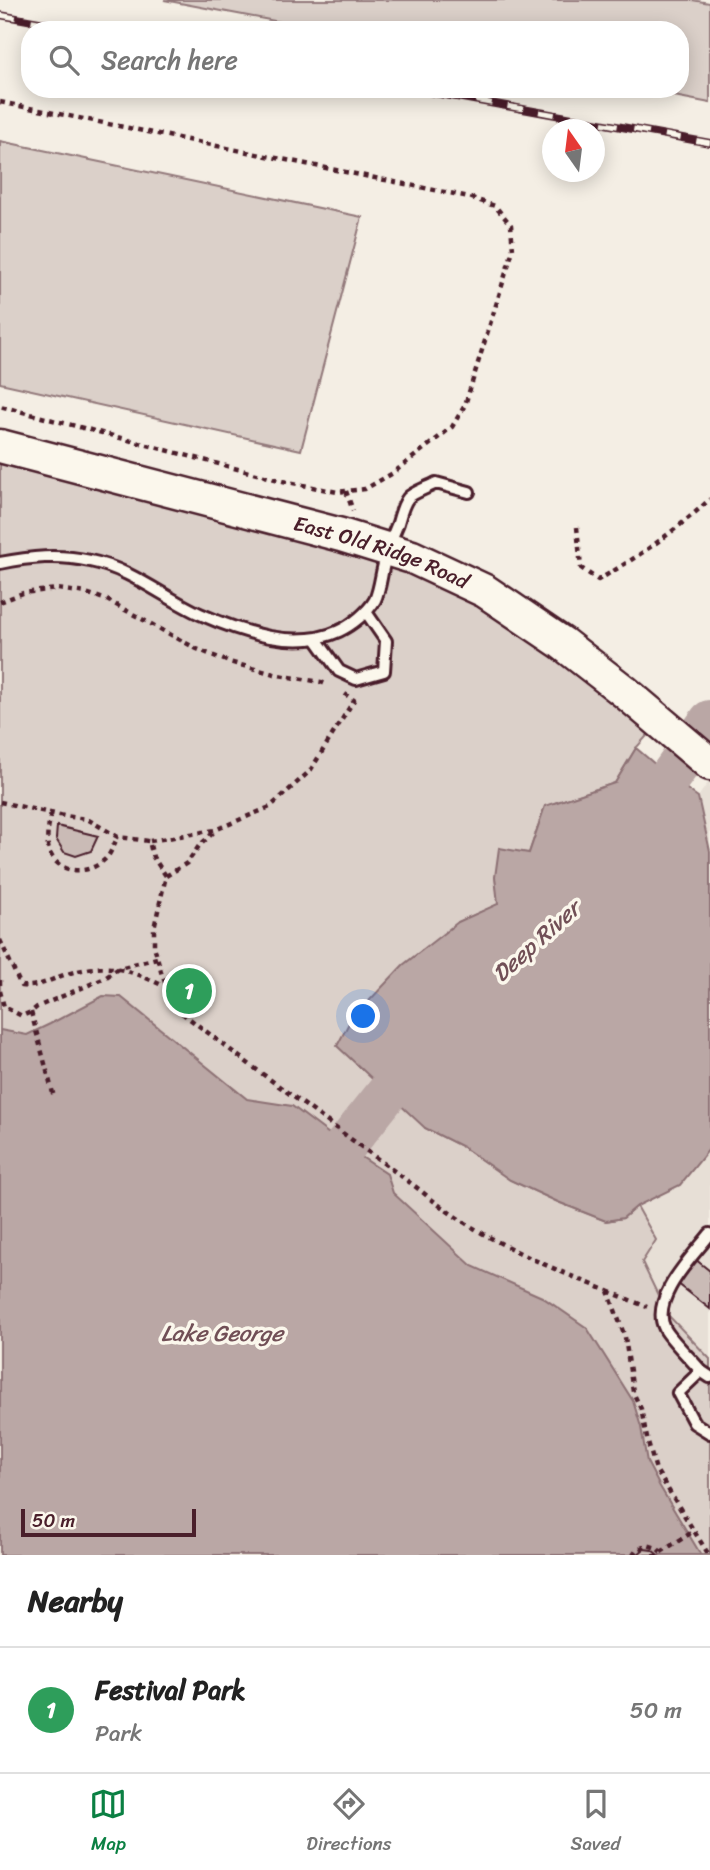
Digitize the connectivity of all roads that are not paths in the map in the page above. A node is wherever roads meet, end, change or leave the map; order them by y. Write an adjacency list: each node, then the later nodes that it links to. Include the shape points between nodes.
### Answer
1 (0, 446): 3 (street, East Old Ridge Road)
2 (469, 492): 3 (lane, via 436,483 407,498)
3 (387, 549): 5 (lane, via 375,599); 7 (street, East Old Ridge Road, via 485,591 562,643)
4 (0, 563): 6 (lane, via 58,556 91,561 240,629 274,638)
5 (366, 612): 6 (lane, via 340,631); 6 (lane, via 386,641 384,671 355,679 339,671)
6 (316, 639)
7 (710, 764)
8 (710, 1234): 9 (lane, via 668,1289 661,1312 665,1329)
9 (706, 1374): 10 (lane, via 678,1393 694,1423)
10 (710, 1433)

